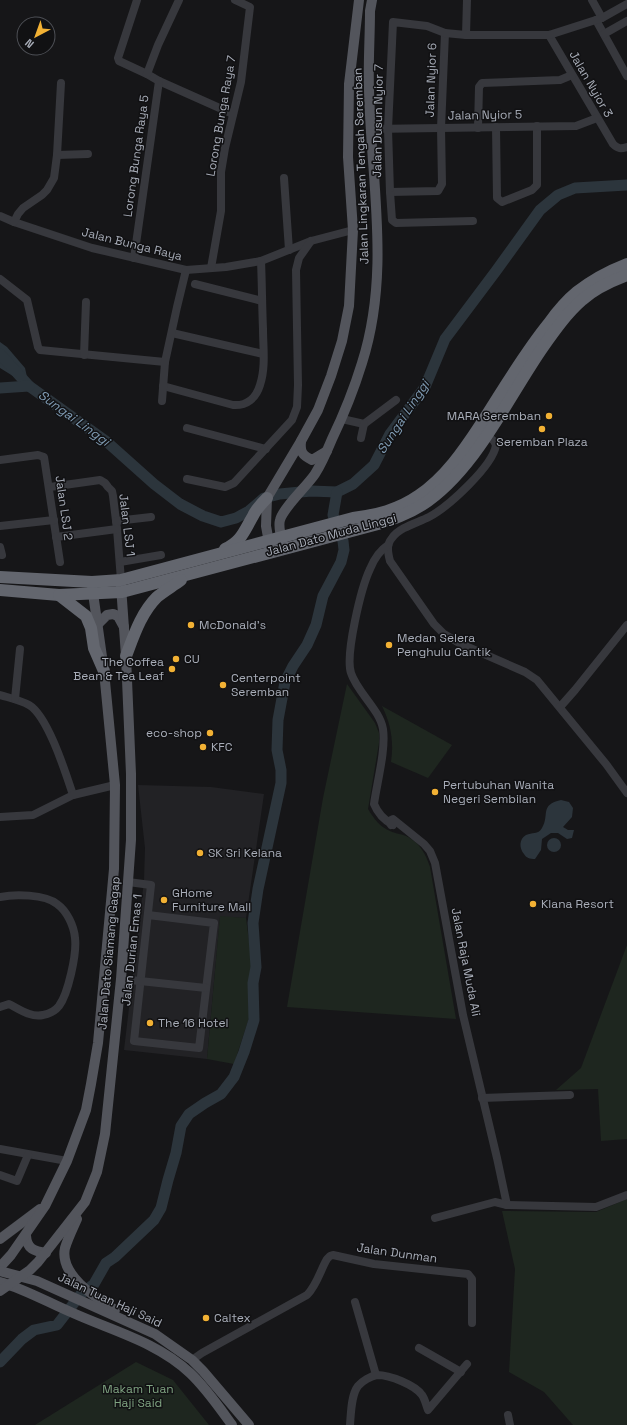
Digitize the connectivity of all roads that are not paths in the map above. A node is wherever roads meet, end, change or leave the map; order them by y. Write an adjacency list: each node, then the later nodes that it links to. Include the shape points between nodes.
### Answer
1 (137, 0): 15 (street, via 118,58 119,61)
2 (179, 0): 15 (street)
3 (235, 0): 20 (street, Lorong Bunga Raya 7, via 250,7 241,82)
4 (359, 0): 36 (main road, Jalan Lingkaran Tengah Seremban, via 349,84 348,157)
5 (372, 0): 27 (main road, Jalan Lingkaran Tengah Seremban, via 369,89)
6 (467, 0): 13 (street)
7 (592, 0): 9 (street)
8 (627, 4): 9 (street)
9 (599, 19): 12 (street); 14 (street)
10 (627, 21): 12 (street)
11 (445, 33): 13 (street); 24 (street, Jalan Nyior 6); 26 (street, Jalan Dusun Nyior 7, via 426,26 393,22)
12 (604, 34): 17 (street)
13 (466, 35): 14 (street)
14 (549, 35): 16 (street, Jalan Nyior 3)
15 (148, 74): 18 (street)
16 (572, 75): 21 (street, Jalan Nyior 3); 25 (street, via 560,80 482,83 479,87)
17 (627, 76)
18 (160, 81): 20 (street); 39 (street, Lorong Bunga Raya 5)
19 (61, 83): 30 (street)
20 (233, 114): 42 (street, Lorong Bunga Raya 7, via 221,172 221,211)
21 (597, 118): 22 (street, Jalan Nyior 5, via 576,126); 28 (street, Jalan Nyior 3, via 617,148)
22 (537, 126): 23 (street, Jalan Nyior 5); 23 (street, via 536,185 532,190 504,201 497,198)
23 (496, 127): 25 (street, Jalan Nyior 5)
24 (442, 128): 25 (street, Jalan Nyior 5); 26 (street, Jalan Nyior 5); 32 (street, Jalan Nyior 6, via 442,184 438,191)
25 (478, 128)
26 (388, 129): 27 (street, Jalan Nyior 5); 32 (street, Jalan Dusun Nyior 7)
27 (371, 130): 56 (main road, Jalan Lingkaran Tengah Seremban, via 378,223 378,280 365,354)
28 (627, 147)
29 (88, 154): 30 (street)
30 (57, 155): 35 (street, via 54,178 47,190 23,208)
31 (284, 178): 38 (street)
32 (390, 192): 34 (street, Jalan Dusun Nyior 7, via 392,220 396,223)
33 (0, 216): 35 (street, Jalan Bunga Raya)
34 (473, 221)
35 (14, 222): 39 (street, Jalan Bunga Raya, via 92,248)
36 (353, 230): 37 (street, Jalan Bunga Raya); 61 (main road, Jalan Lingkaran Tengah Seremban, via 349,306 342,341 332,376)
37 (311, 241): 38 (street, Jalan Bunga Raya); 62 (street, via 299,258 296,270 297,407 292,420)
38 (289, 250): 40 (street, Jalan Bunga Raya)
39 (134, 258): 43 (street, Jalan Bunga Raya)
40 (261, 260): 42 (street, Jalan Bunga Raya); 47 (street)
41 (627, 264): 59 (highway, Jalan Dato Muda Linggi, via 590,283 561,308 529,348)
42 (211, 268): 43 (street, Jalan Bunga Raya)
43 (186, 270): 49 (street)
44 (627, 274): 59 (highway, Jalan Dato Muda Linggi, via 594,291 568,314)
45 (0, 279): 51 (street, via 27,300 40,350)
46 (196, 284): 47 (street)
47 (262, 301): 50 (street)
48 (86, 302): 51 (street)
49 (172, 333): 50 (street); 52 (street)
50 (263, 354): 53 (street, via 260,385 252,398 241,406)
51 (84, 355): 52 (street)
52 (165, 362): 53 (street)
53 (163, 386): 55 (street)
54 (396, 400): 57 (street)
55 (162, 401)
56 (342, 419): 57 (street); 63 (main road, Jalan Lingkaran Tengah Seremban)
57 (364, 424): 60 (street)
58 (187, 428): 62 (street)
59 (482, 432): 73 (highway, Jalan Dato Muda Linggi, via 472,457 457,474 436,495 409,513 394,519 354,524); 75 (street, Jalan Raja Muda Ali, via 496,445 494,453 461,493 441,510 392,536)
60 (361, 438)
61 (301, 441): 63 (main road, via 302,454 312,460); 67 (main road, Jalan Lingkaran Tengah Seremban)
62 (266, 449): 65 (street, via 234,484 226,487)
63 (327, 451): 73 (main road, Jalan Lingkaran Tengah Seremban, via 314,475 280,520)
64 (0, 460): 66 (street, Jalan LSJ 2, via 38,455 44,457)
65 (187, 479)
66 (50, 487): 69 (street, Jalan LSJ 2); 70 (street, Jalan LSJ 1, via 100,480 112,491)
67 (266, 498): 74 (main road, via 266,526); 77 (highway, via 244,534 230,547)
68 (151, 517): 70 (street)
69 (54, 520): 71 (street); 72 (street, Jalan LSJ 2)
70 (117, 525): 72 (street); 79 (street, Jalan LSJ 1)
71 (0, 526)
72 (56, 537): 78 (street, Jalan LSJ 2)
73 (283, 543): 74 (highway, Jalan Dato Muda Linggi)
74 (270, 546): 77 (highway, Jalan Dato Muda Linggi); 80 (highway, Jalan Dato Muda Linggi)
75 (388, 546): 94 (street, via 390,561 395,570 439,629 461,644 526,672 537,680); 107 (street, Jalan Raja Muda Ali, via 380,551 364,584 349,659 351,673 383,727 384,744 374,804 377,812 392,825 389,821 393,819 424,844 435,863 463,1015)
76 (161, 555): 79 (street)
77 (213, 555): 82 (highway, Jalan Dato Muda Linggi)
78 (60, 562)
79 (120, 562): 82 (street, Jalan LSJ 1)
80 (190, 574): 82 (highway, Jalan Dato Muda Linggi); 90 (highway, via 157,597 146,611)
81 (0, 577): 83 (highway, Jalan Dato Muda Linggi)
82 (122, 586): 83 (highway, Jalan Dato Muda Linggi); 88 (main road, Jalan Dato Siamang Gagap)
83 (92, 588): 85 (highway, Jalan Dato Muda Linggi); 86 (main road, Jalan Dato Siamang Gagap)
84 (0, 590): 85 (highway, Jalan Dato Muda Linggi)
85 (59, 595): 91 (highway, via 86,616 94,648)
86 (97, 625): 88 (main road, via 107,615 113,614 118,616); 91 (main road, Jalan Dato Siamang Gagap)
87 (627, 625): 94 (street)
88 (125, 628): 90 (main road, Jalan Dato Siamang Gagap)
89 (20, 649): 93 (street)
90 (126, 656): 99 (main road, Jalan Dato Siamang Gagap, via 132,802)
91 (104, 671): 95 (main road, Jalan Dato Siamang Gagap)
92 (0, 695): 93 (street)
93 (15, 699): 97 (street, via 30,705 39,713 64,766)
94 (560, 707): 96 (street)
95 (115, 786): 97 (street); 110 (main road, Jalan Dato Siamang Gagap, via 114,869 98,1043 86,1110)
96 (627, 793)
97 (73, 795): 98 (street, via 33,815)
98 (0, 817)
99 (128, 882): 101 (street, Jalan Durian Emas 1, via 151,885); 102 (main road, Jalan Dato Siamang Gagap)
100 (0, 897): 105 (street, via 40,897 57,903 66,913 75,938 71,974 64,997 53,1012 33,1016 9,1004)
101 (148, 915): 103 (street, Jalan Durian Emas 1); 104 (street, via 214,924)
102 (120, 979): 103 (street); 113 (main road, Jalan Dato Siamang Gagap, via 105,1134 97,1172)
103 (141, 981): 104 (street); 104 (street, Jalan Durian Emas 1, via 134,1041 199,1048)
104 (206, 988)
105 (0, 1007)
106 (570, 1095): 107 (street)
107 (482, 1098): 114 (street, Jalan Raja Muda Ali)
108 (0, 1149): 109 (street)
109 (28, 1155): 110 (street); 111 (street, via 17,1181)
110 (67, 1161): 115 (main road, Jalan Dato Siamang Gagap)
111 (0, 1175)
112 (627, 1195): 114 (street, via 596,1207)
113 (85, 1202): 119 (main road, Jalan Dato Siamang Gagap); 129 (main road, via 65,1249 69,1270 90,1293)
114 (507, 1205): 116 (street, via 495,1202)
115 (45, 1206): 117 (main road, Jalan Dato Siamang Gagap); 118 (main road)
116 (435, 1218)
117 (26, 1236): 119 (main road, via 30,1248); 120 (main road, Jalan Dato Siamang Gagap)
118 (0, 1239)
119 (46, 1253): 122 (main road, Jalan Dato Siamang Gagap)
120 (0, 1267)
121 (0, 1271): 122 (main road, Jalan Tuan Haji Said)
122 (22, 1276): 123 (main road, Jalan Dato Siamang Gagap); 129 (main road, Jalan Tuan Haji Said)
123 (5, 1283): 124 (main road, Jalan Dato Siamang Gagap); 126 (main road, Jalan Tuan Haji Said)
124 (0, 1291)
125 (0, 1295): 126 (main road)
126 (32, 1295): 136 (main road, Jalan Tuan Haji Said, via 158,1349 190,1372)
127 (354, 1302): 134 (street)
128 (472, 1323): 131 (street, Jalan Dunman, via 472,1279 468,1274 374,1264 334,1255 327,1259 312,1290 306,1295)
129 (139, 1325): 131 (main road, Jalan Tuan Haji Said)
130 (419, 1348): 133 (street)
131 (192, 1360): 137 (main road, Jalan Tuan Haji Said)
132 (467, 1364): 133 (street)
133 (461, 1372): 134 (street, via 428,1410 422,1395 414,1388)
134 (376, 1375): 138 (street, via 358,1385)
135 (508, 1415): 139 (street)
136 (232, 1425)
137 (249, 1425)
138 (350, 1425)
139 (510, 1425)

